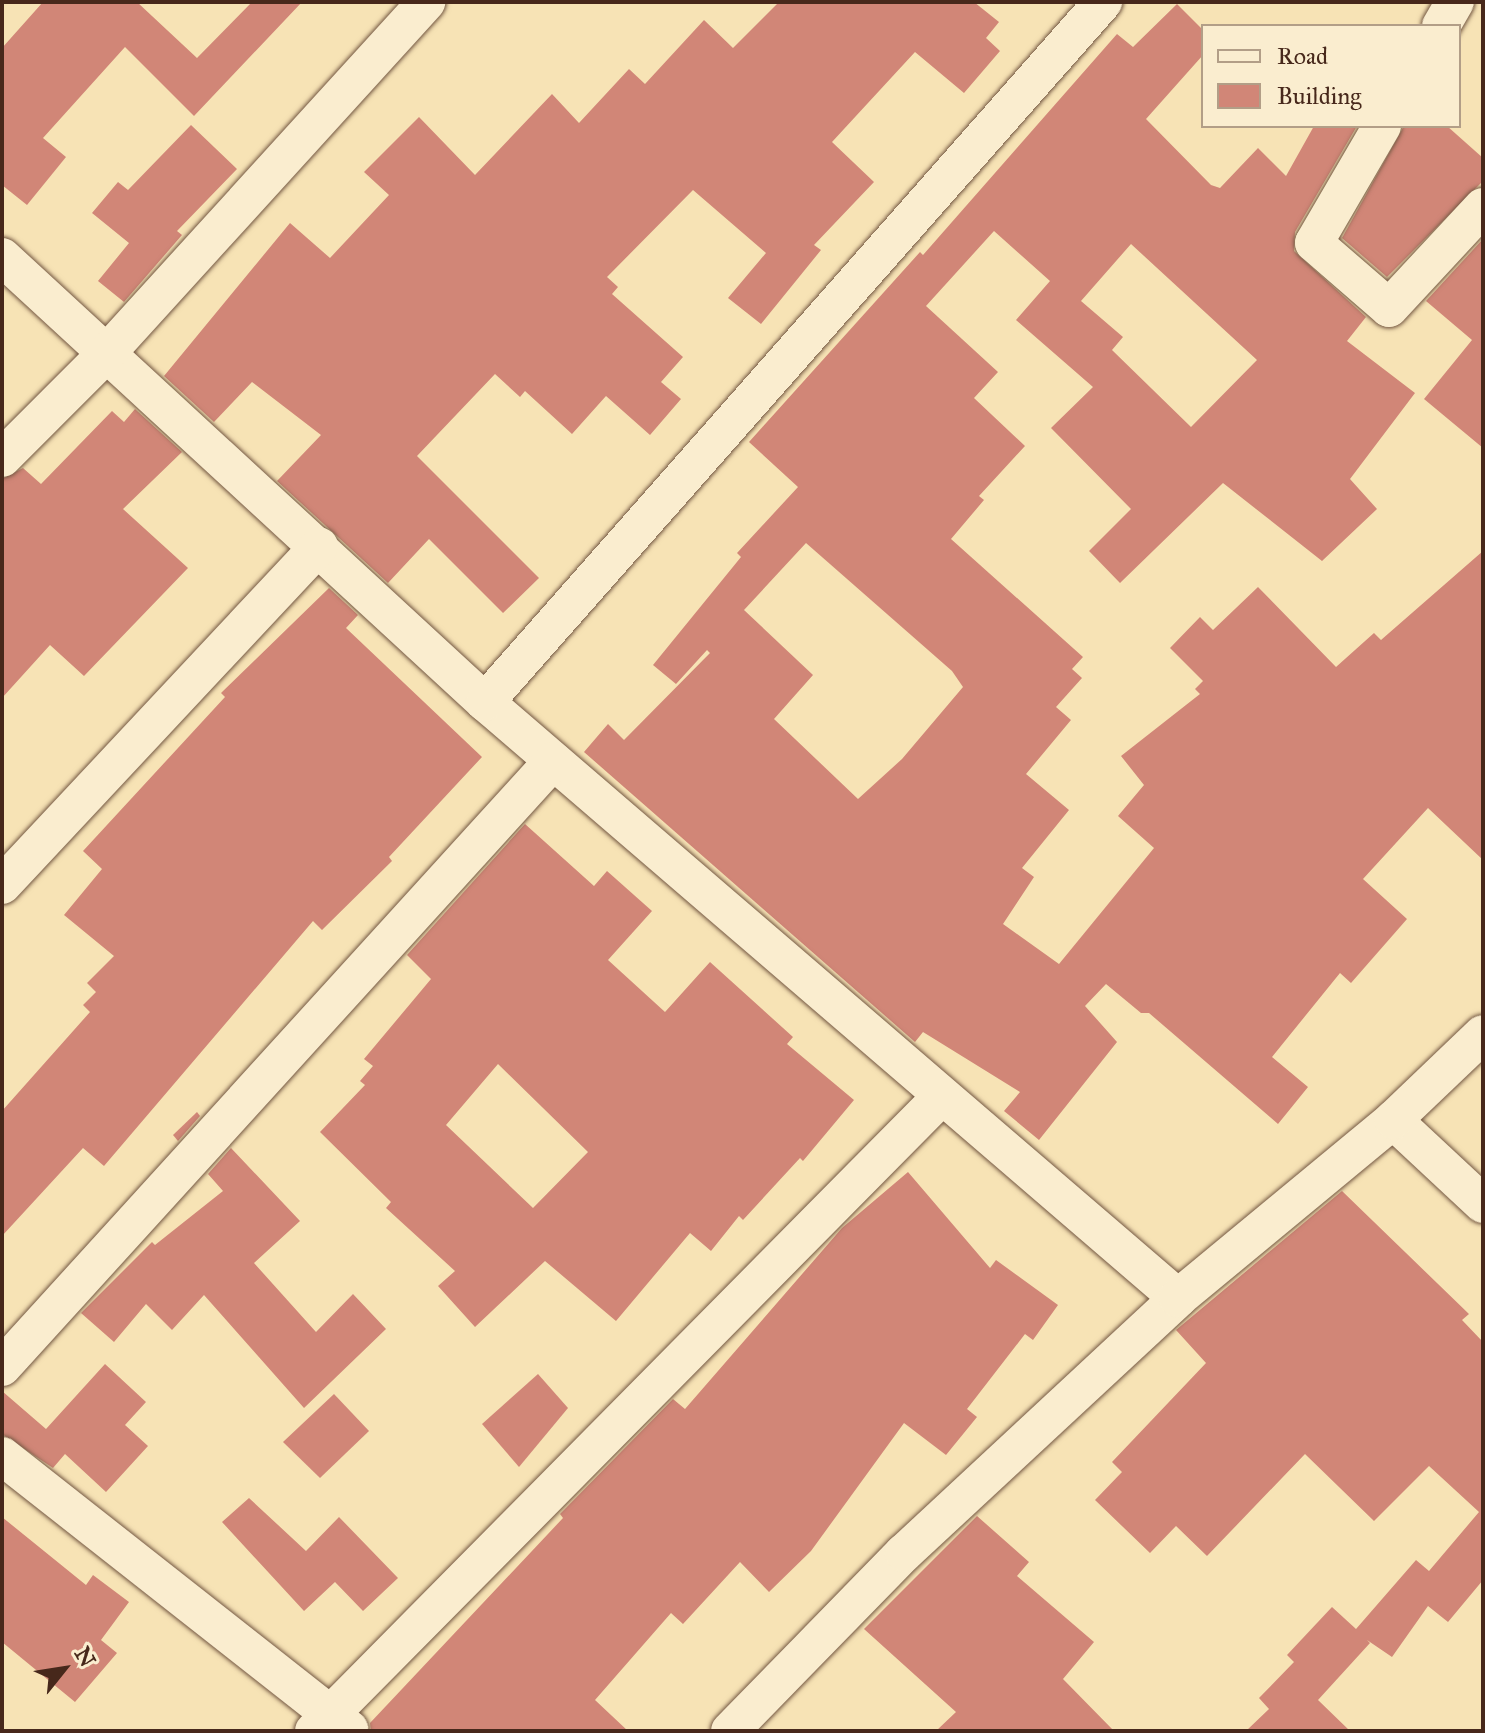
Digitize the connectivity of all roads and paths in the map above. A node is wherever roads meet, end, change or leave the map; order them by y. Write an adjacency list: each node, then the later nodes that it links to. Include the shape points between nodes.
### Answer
1 (426, 2): 8 (street)
2 (1103, 2): 11 (street)
3 (1455, 2): 4 (street)
4 (1442, 24)
5 (1381, 128): 6 (street, via 1314,243 1389,308)
6 (1483, 207)
7 (2, 257): 8 (street)
8 (106, 354): 9 (street); 10 (street)
9 (2, 458)
10 (319, 546): 11 (street); 13 (street)
11 (485, 702): 12 (street)
12 (553, 761): 15 (street); 19 (street)
13 (2, 885)
14 (1483, 1034): 16 (street)
15 (941, 1097): 18 (street); 21 (street)
16 (1393, 1120): 17 (street); 18 (street)
17 (1483, 1204)
18 (1178, 1298): 22 (street, via 904,1553)
19 (2, 1367)
20 (2, 1456): 21 (street)
21 (332, 1725)
22 (730, 1731)

